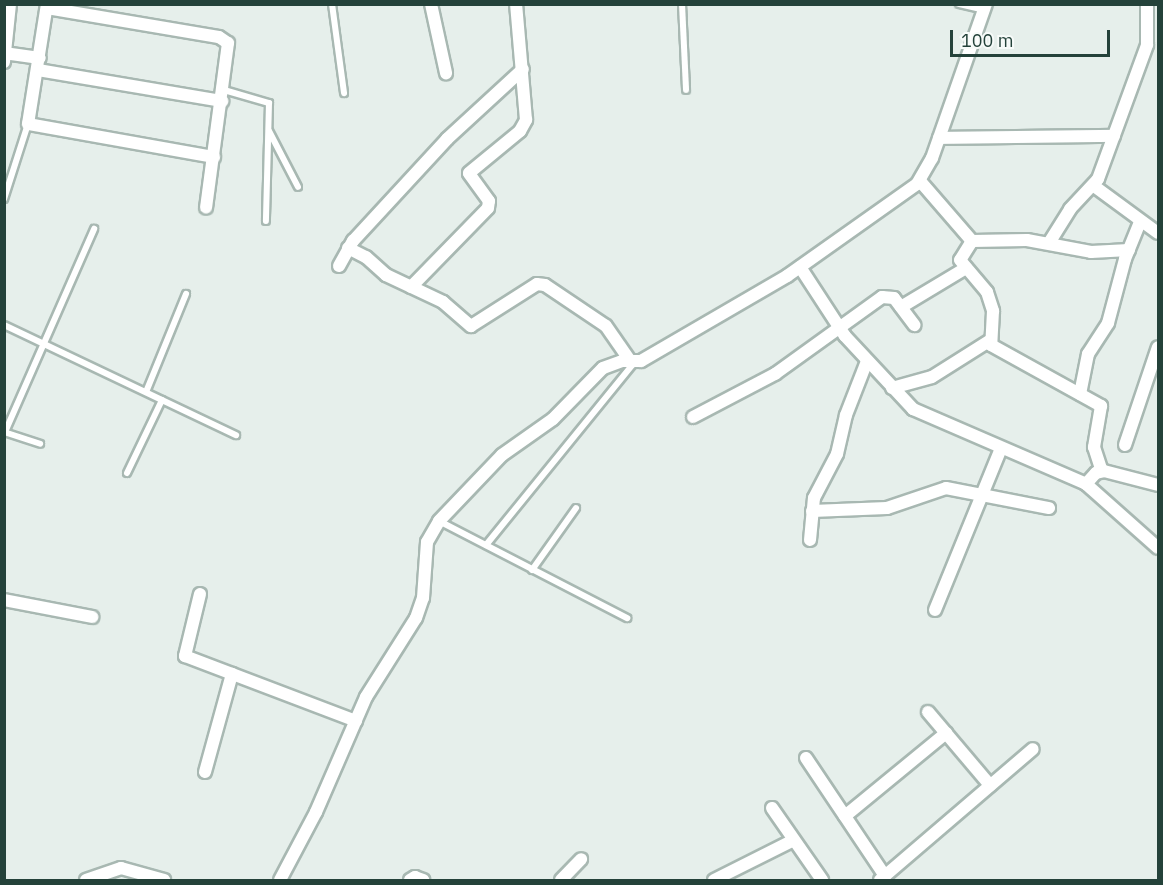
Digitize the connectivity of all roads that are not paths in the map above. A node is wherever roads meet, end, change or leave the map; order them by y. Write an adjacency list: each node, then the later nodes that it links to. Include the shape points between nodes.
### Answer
1 (10, 4): 11 (street)
2 (332, 4): 16 (lane)
3 (431, 4): 14 (street)
4 (516, 4): 13 (street)
5 (682, 4): 15 (lane)
6 (959, 4): 9 (lane)
7 (1147, 4): 10 (street)
8 (47, 6): 12 (street); 17 (street, via 219,37 230,48)
9 (985, 7): 21 (street)
10 (1153, 42): 20 (street)
11 (5, 56): 12 (street)
12 (39, 64): 17 (street); 18 (street)
13 (524, 69): 34 (street, via 447,139); 39 (street, via 527,106 523,126 469,173 489,201 488,208)
14 (446, 73)
15 (686, 90)
16 (344, 93)
17 (223, 96): 19 (lane, via 267,100); 22 (street)
18 (28, 124): 22 (street); 26 (lane)
19 (269, 131): 25 (lane); 28 (lane)
20 (1114, 136): 21 (street); 24 (street)
21 (939, 138): 23 (street)
22 (214, 157): 27 (street)
23 (920, 181): 32 (street); 37 (street, via 905,196)
24 (1094, 186): 29 (street); 33 (street, via 1074,204)
25 (298, 187)
26 (4, 199)
27 (206, 208)
28 (266, 221)
29 (1140, 222): 31 (street); 35 (street)
30 (94, 229): 46 (lane)
31 (1158, 233)
32 (972, 242): 33 (street); 38 (street, via 960,256)
33 (1049, 243): 35 (street, via 1091,252)
34 (348, 248): 36 (street); 39 (street)
35 (1129, 250): 52 (street, via 1108,323 1085,361)
36 (339, 266)
37 (800, 267): 44 (street); 49 (street)
38 (966, 268): 41 (street); 45 (street, via 987,292 993,311)
39 (411, 287): 49 (street, via 443,302 471,326 537,284 545,285 606,326)
40 (186, 294): 51 (lane)
41 (901, 307): 43 (street); 44 (street, via 894,298 882,297)
42 (4, 325): 46 (lane)
43 (914, 325)
44 (838, 326): 48 (street); 54 (street, via 775,374)
45 (989, 341): 50 (street, via 927,380); 52 (street, via 994,348)
46 (43, 344): 51 (lane); 55 (lane)
47 (1158, 347): 58 (street)
48 (867, 361): 50 (street); 67 (street, via 846,415 837,454 814,498)
49 (632, 362): 68 (street, via 603,368 554,419 502,455); 70 (lane)
50 (892, 388): 59 (street, via 921,414)
51 (146, 392): 53 (lane)
52 (1080, 393): 60 (street, via 1102,409 1094,447)
53 (162, 400): 56 (lane); 61 (lane)
54 (693, 417)
55 (5, 432): 57 (lane)
56 (236, 435)
57 (40, 444)
58 (1125, 445)
59 (1001, 448): 62 (street); 64 (street)
60 (1102, 471): 62 (street); 63 (street)
61 (127, 473)
62 (1086, 484): 71 (street)
63 (1158, 485)
64 (982, 494): 66 (street); 67 (street, via 941,489 887,508); 75 (street)
65 (576, 508): 72 (lane)
66 (1049, 508)
67 (812, 511): 69 (street)
68 (439, 522): 70 (lane); 80 (street, via 427,542 420,608)
69 (810, 540)
70 (486, 545): 72 (lane)
71 (1158, 548)
72 (532, 570): 77 (lane)
73 (200, 594): 78 (street, via 183,652 188,658)
74 (4, 600): 76 (street)
75 (935, 610)
76 (92, 617)
77 (627, 618)
78 (232, 674): 80 (street); 84 (street)
79 (928, 712): 81 (street)
80 (356, 721): 93 (street, via 316,812)
81 (946, 733): 85 (street); 87 (street)
82 (1033, 749): 85 (street)
83 (806, 758): 87 (street)
84 (205, 772)
85 (990, 785): 90 (street)
86 (772, 808): 88 (street)
87 (845, 816): 90 (street)
88 (794, 840): 97 (street); 98 (street)
89 (581, 859): 96 (street)
90 (882, 878)
91 (86, 880): 92 (street, via 121,868)
92 (164, 880)
93 (280, 880)
94 (410, 880): 95 (street)
95 (423, 880)
96 (561, 880)
97 (714, 880)
98 (822, 880)

